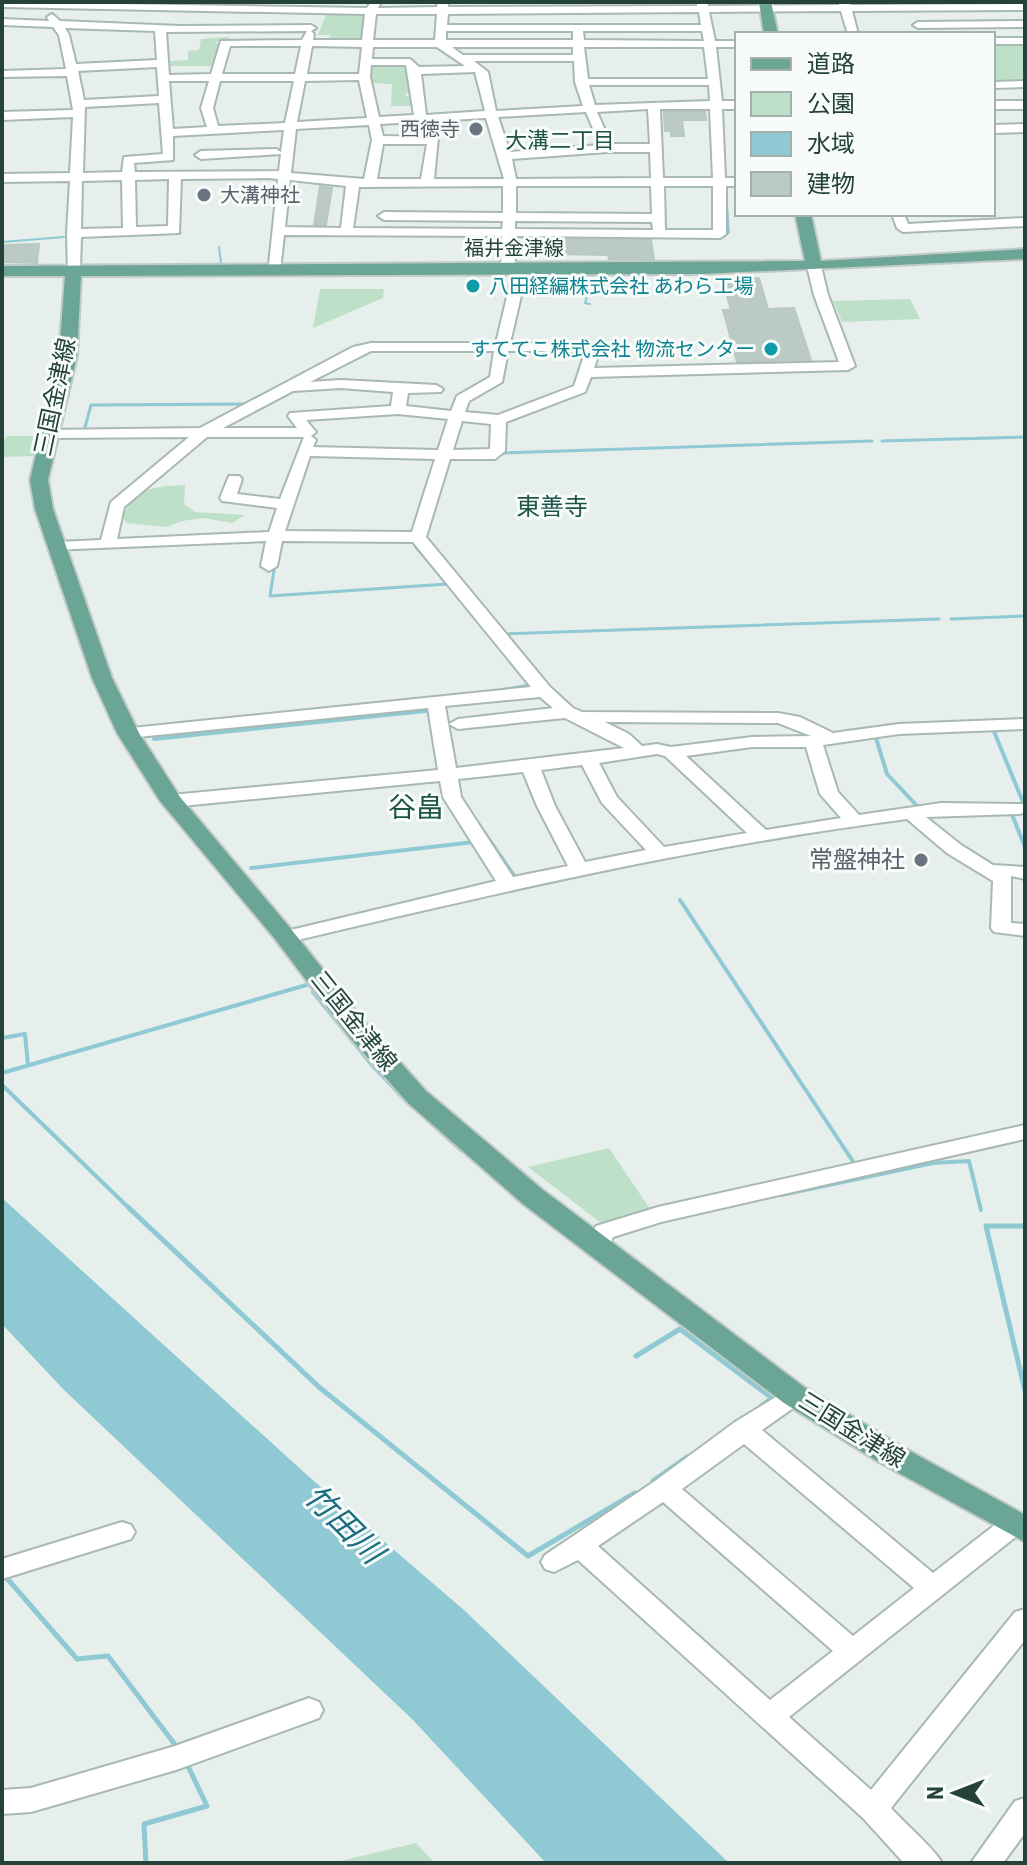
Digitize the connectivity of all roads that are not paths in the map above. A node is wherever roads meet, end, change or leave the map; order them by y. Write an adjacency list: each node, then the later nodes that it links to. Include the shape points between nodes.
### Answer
1 (54, 3): 2 (street); 3 (street); 16 (street)
2 (6, 4)
3 (196, 5): 4 (street); 19 (street)
4 (272, 5): 6 (street); 24 (street)
5 (912, 5): 12 (street); 13 (street); 25 (street)
6 (322, 6): 7 (street); 20 (street)
7 (374, 6): 8 (street); 31 (street)
8 (443, 6): 9 (street); 21 (street)
9 (512, 6): 14 (street)
10 (703, 6): 11 (street); 14 (street); 23 (street)
11 (766, 6): 12 (street); 26 (main road)
12 (845, 6): 27 (street)
13 (1025, 7)
14 (582, 8): 22 (street)
15 (2, 22): 16 (street)
16 (56, 23): 18 (street); 42 (street)
17 (1025, 24): 25 (street)
18 (160, 27): 19 (street); 39 (street)
19 (174, 28): 24 (street)
20 (311, 28): 24 (street); 30 (street)
21 (440, 28): 22 (street); 32 (street)
22 (578, 28): 23 (street); 33 (street)
23 (707, 28): 34 (street)
24 (264, 29)
25 (919, 30)
26 (771, 32)
27 (852, 32)
28 (995, 41): 29 (street)
29 (1025, 41)
30 (306, 44): 31 (street); 45 (street, via 225,43); 46 (street)
31 (367, 44): 32 (street); 38 (street)
32 (440, 44): 33 (street); 36 (street)
33 (578, 44): 37 (street); 40 (street)
34 (711, 44): 35 (street); 40 (street); 50 (street)
35 (735, 44)
36 (461, 58): 37 (street); 41 (street)
37 (578, 58): 49 (street)
38 (365, 62): 43 (street, via 410,62); 47 (street)
39 (162, 63): 42 (street); 48 (street)
40 (647, 63): 49 (street); 50 (street)
41 (478, 69): 43 (street); 61 (street, via 486,81)
42 (71, 70): 44 (street); 59 (street)
43 (415, 71): 63 (street)
44 (2, 74)
45 (218, 77): 46 (street); 48 (street); 67 (street, via 207,108)
46 (298, 77): 47 (street); 65 (street)
47 (364, 77): 64 (street)
48 (163, 78): 53 (street)
49 (581, 82): 60 (street)
50 (713, 82): 55 (street)
51 (1025, 84): 52 (street)
52 (995, 85)
53 (163, 99): 59 (street); 69 (street)
54 (654, 105): 55 (street); 60 (street); 73 (street)
55 (715, 105): 56 (street); 84 (street)
56 (735, 105)
57 (995, 105): 58 (street)
58 (1025, 105)
59 (78, 109): 62 (street); 81 (street)
60 (589, 109): 61 (street); 72 (street)
61 (491, 114): 63 (street); 76 (street)
62 (2, 116)
63 (420, 118): 64 (street)
64 (374, 120): 65 (street); 71 (street)
65 (291, 124): 67 (street); 79 (street)
66 (1025, 128): 68 (street)
67 (213, 129): 69 (street)
68 (995, 129)
69 (167, 133): 80 (street, via 169,157 128,160)
70 (204, 140): 75 (street)
71 (378, 140): 87 (street); 88 (street, via 434,140)
72 (607, 148): 73 (street); 76 (street)
73 (655, 148): 83 (street)
74 (276, 153): 75 (street)
75 (201, 155): 78 (street)
76 (506, 156): 89 (street)
77 (175, 175): 78 (street); 80 (street); 98 (street, via 174,230)
78 (198, 175): 79 (street)
79 (284, 175): 86 (street); 99 (street)
80 (127, 176): 81 (street); 98 (street)
81 (75, 177): 82 (street); 101 (street)
82 (2, 178)
83 (658, 182): 84 (street); 89 (street); 94 (street)
84 (719, 182): 85 (street); 103 (street, via 720,234)
85 (735, 182)
86 (353, 183): 87 (street); 97 (street)
87 (370, 183): 90 (street)
88 (427, 183): 89 (street); 90 (street)
89 (511, 183): 93 (street)
90 (386, 200): 93 (street); 100 (street)
91 (803, 216): 105 (main road)
92 (899, 216): 95 (street, via 903,228)
93 (509, 217): 94 (street); 102 (street)
94 (658, 218): 103 (street)
95 (980, 219): 96 (street)
96 (1025, 222)
97 (347, 227)
98 (130, 231): 101 (street)
99 (279, 231): 100 (street); 109 (street)
100 (382, 231): 102 (street)
101 (73, 233): 108 (street)
102 (509, 233): 103 (street); 106 (street)
103 (659, 234)
104 (1025, 254): 105 (main road, 福井金津線)
105 (814, 266): 106 (main road, 福井金津線); 111 (street, via 848,366)
106 (514, 270): 109 (main road, 福井金津線); 110 (street)
107 (2, 271): 108 (main road, 福井金津線)
108 (73, 271): 109 (main road, 福井金津線); 121 (main road, 三国金津線, via 68,356)
109 (273, 271)
110 (502, 349): 111 (street, via 580,347 590,359); 114 (street, via 371,347); 117 (street, via 497,379 462,399)
111 (585, 373): 118 (street, via 580,389 569,396)
112 (401, 388): 113 (street); 114 (street, via 341,384); 115 (street)
113 (436, 389)
114 (282, 390): 116 (street); 120 (street)
115 (398, 410): 116 (street); 117 (street)
116 (295, 416): 119 (street)
117 (456, 416): 118 (street); 123 (street)
118 (499, 420): 123 (street, via 497,451 490,456)
119 (309, 432): 120 (street); 122 (street)
120 (203, 433): 121 (street); 128 (street, via 117,505)
121 (49, 434): 129 (main road, 三国金津線, via 39,480)
122 (306, 451): 123 (street); 125 (street)
123 (443, 456): 127 (street)
124 (234, 479): 125 (street, via 228,498)
125 (287, 504): 126 (street)
126 (275, 536): 127 (street); 128 (street); 130 (street)
127 (418, 537): 131 (street)
128 (108, 544): 129 (street)
129 (57, 547): 136 (main road, 三国金津線, via 102,678)
130 (269, 566)
131 (544, 691): 132 (street); 133 (street)
132 (436, 704): 136 (street); 142 (street)
133 (573, 714): 134 (street); 137 (street, via 778,718 794,721); 138 (street, via 623,738)
134 (458, 724)
135 (1025, 724): 137 (street, via 899,729)
136 (128, 733): 143 (main road, 三国金津線)
137 (821, 739): 139 (street); 146 (street, via 829,794)
138 (639, 752): 139 (street); 140 (street)
139 (671, 752): 147 (street)
140 (589, 761): 141 (street); 148 (street, via 609,799)
141 (531, 768): 142 (street); 149 (street)
142 (448, 773): 143 (street); 152 (street, via 452,797)
143 (171, 801): 154 (main road, 三国金津線)
144 (1020, 808): 145 (street)
145 (912, 814): 146 (street); 150 (street)
146 (854, 821): 147 (street)
147 (762, 836): 148 (street)
148 (659, 853): 149 (street)
149 (579, 869): 152 (street)
150 (990, 871): 151 (street); 153 (street, via 1003,879 1001,928)
151 (1025, 873)
152 (508, 884): 154 (street)
153 (1025, 930)
154 (285, 937): 156 (main road, 三国金津線, via 417,1097)
155 (1025, 1132): 156 (street, via 658,1215 604,1232)
156 (598, 1247): 157 (main road, 三国金津線)
157 (794, 1395): 158 (street); 160 (main road, 三国金津線)
158 (744, 1429): 159 (street); 165 (street)
159 (664, 1488): 162 (street); 167 (street)
160 (1020, 1527): 165 (street)
161 (122, 1532): 164 (street)
162 (580, 1546): 163 (street); 169 (street)
163 (554, 1562)
164 (2, 1569)
165 (933, 1589): 167 (street)
166 (1025, 1620): 171 (street)
167 (853, 1652): 169 (street)
168 (309, 1710): 170 (street, via 176,1758 31,1800)
169 (770, 1716): 171 (street)
170 (2, 1802)
171 (873, 1809): 173 (street)
172 (1023, 1816): 174 (street)
173 (927, 1863)
174 (986, 1863)

